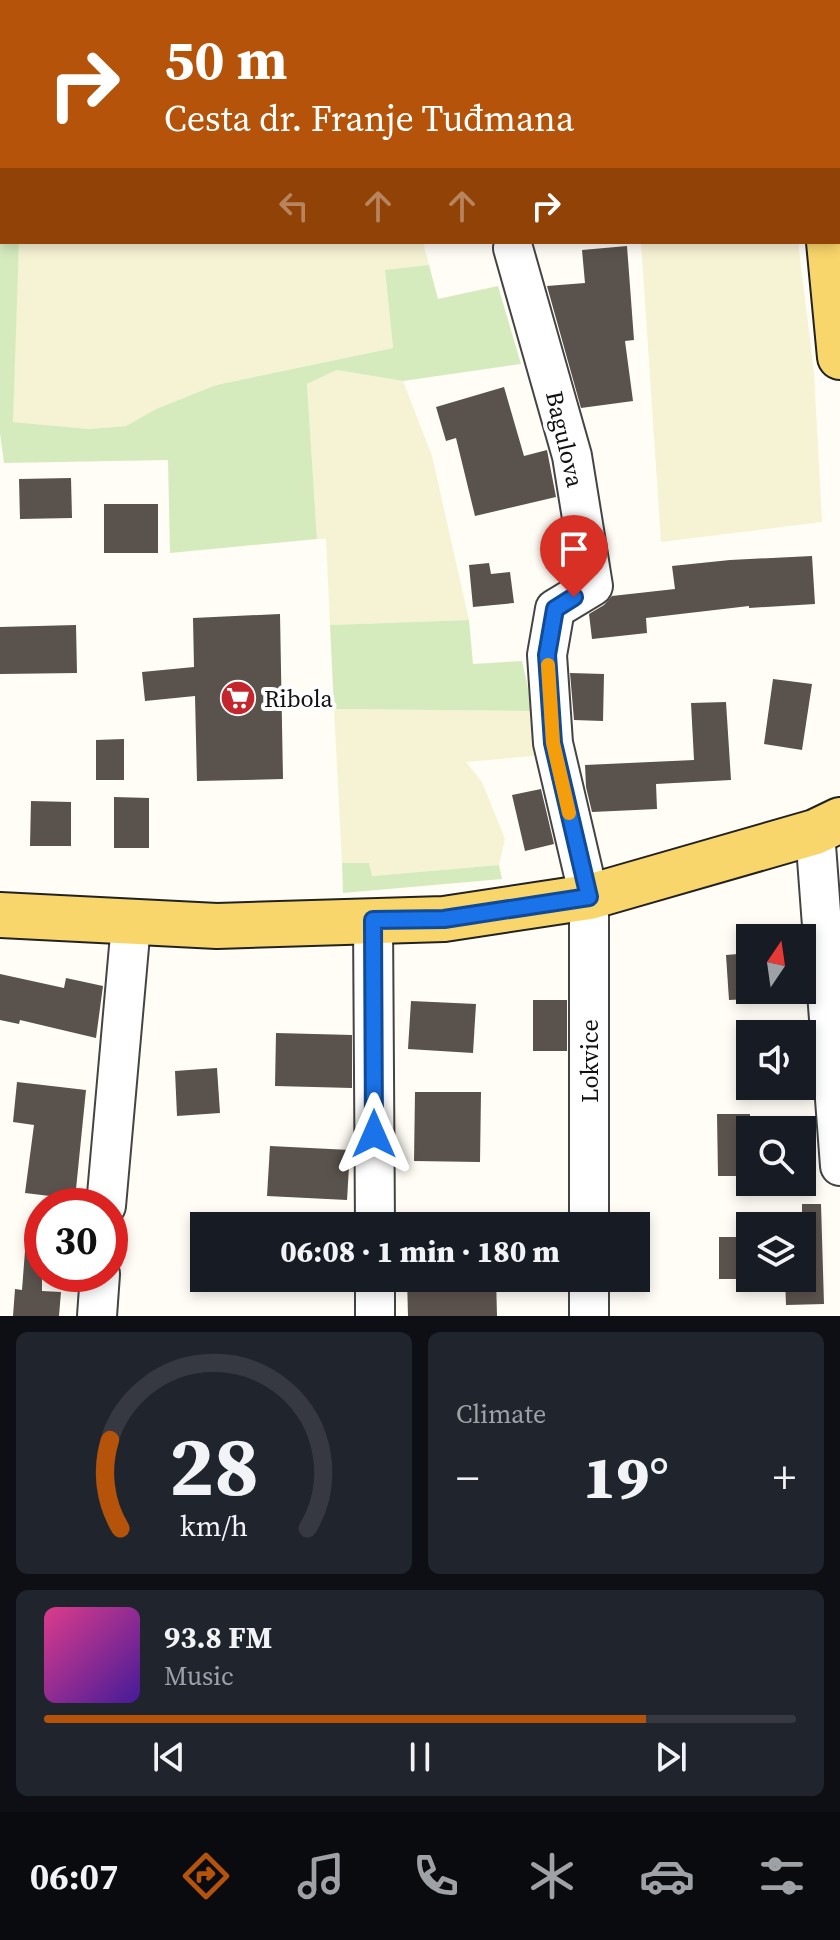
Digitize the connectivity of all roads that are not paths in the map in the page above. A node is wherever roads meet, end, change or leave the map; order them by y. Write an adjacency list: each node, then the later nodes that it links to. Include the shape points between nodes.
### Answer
1 (829, 244): 3 (main road)
2 (513, 248): 5 (street, Bagulova, via 572,456 593,586 555,609 547,655 553,743)
3 (840, 357)
4 (828, 826): 5 (main road); 9 (street)
5 (589, 897): 7 (main road, via 444,919); 12 (street, Lokvice)
6 (0, 915): 8 (main road)
7 (373, 920): 8 (main road); 11 (street)
8 (131, 924): 10 (street)
9 (840, 1166)
10 (108, 1188)
11 (375, 1212)
12 (589, 1212)
13 (99, 1292): 16 (street)
14 (375, 1292): 17 (street)
15 (589, 1292): 18 (street)
16 (97, 1316)
17 (375, 1316)
18 (589, 1316)

